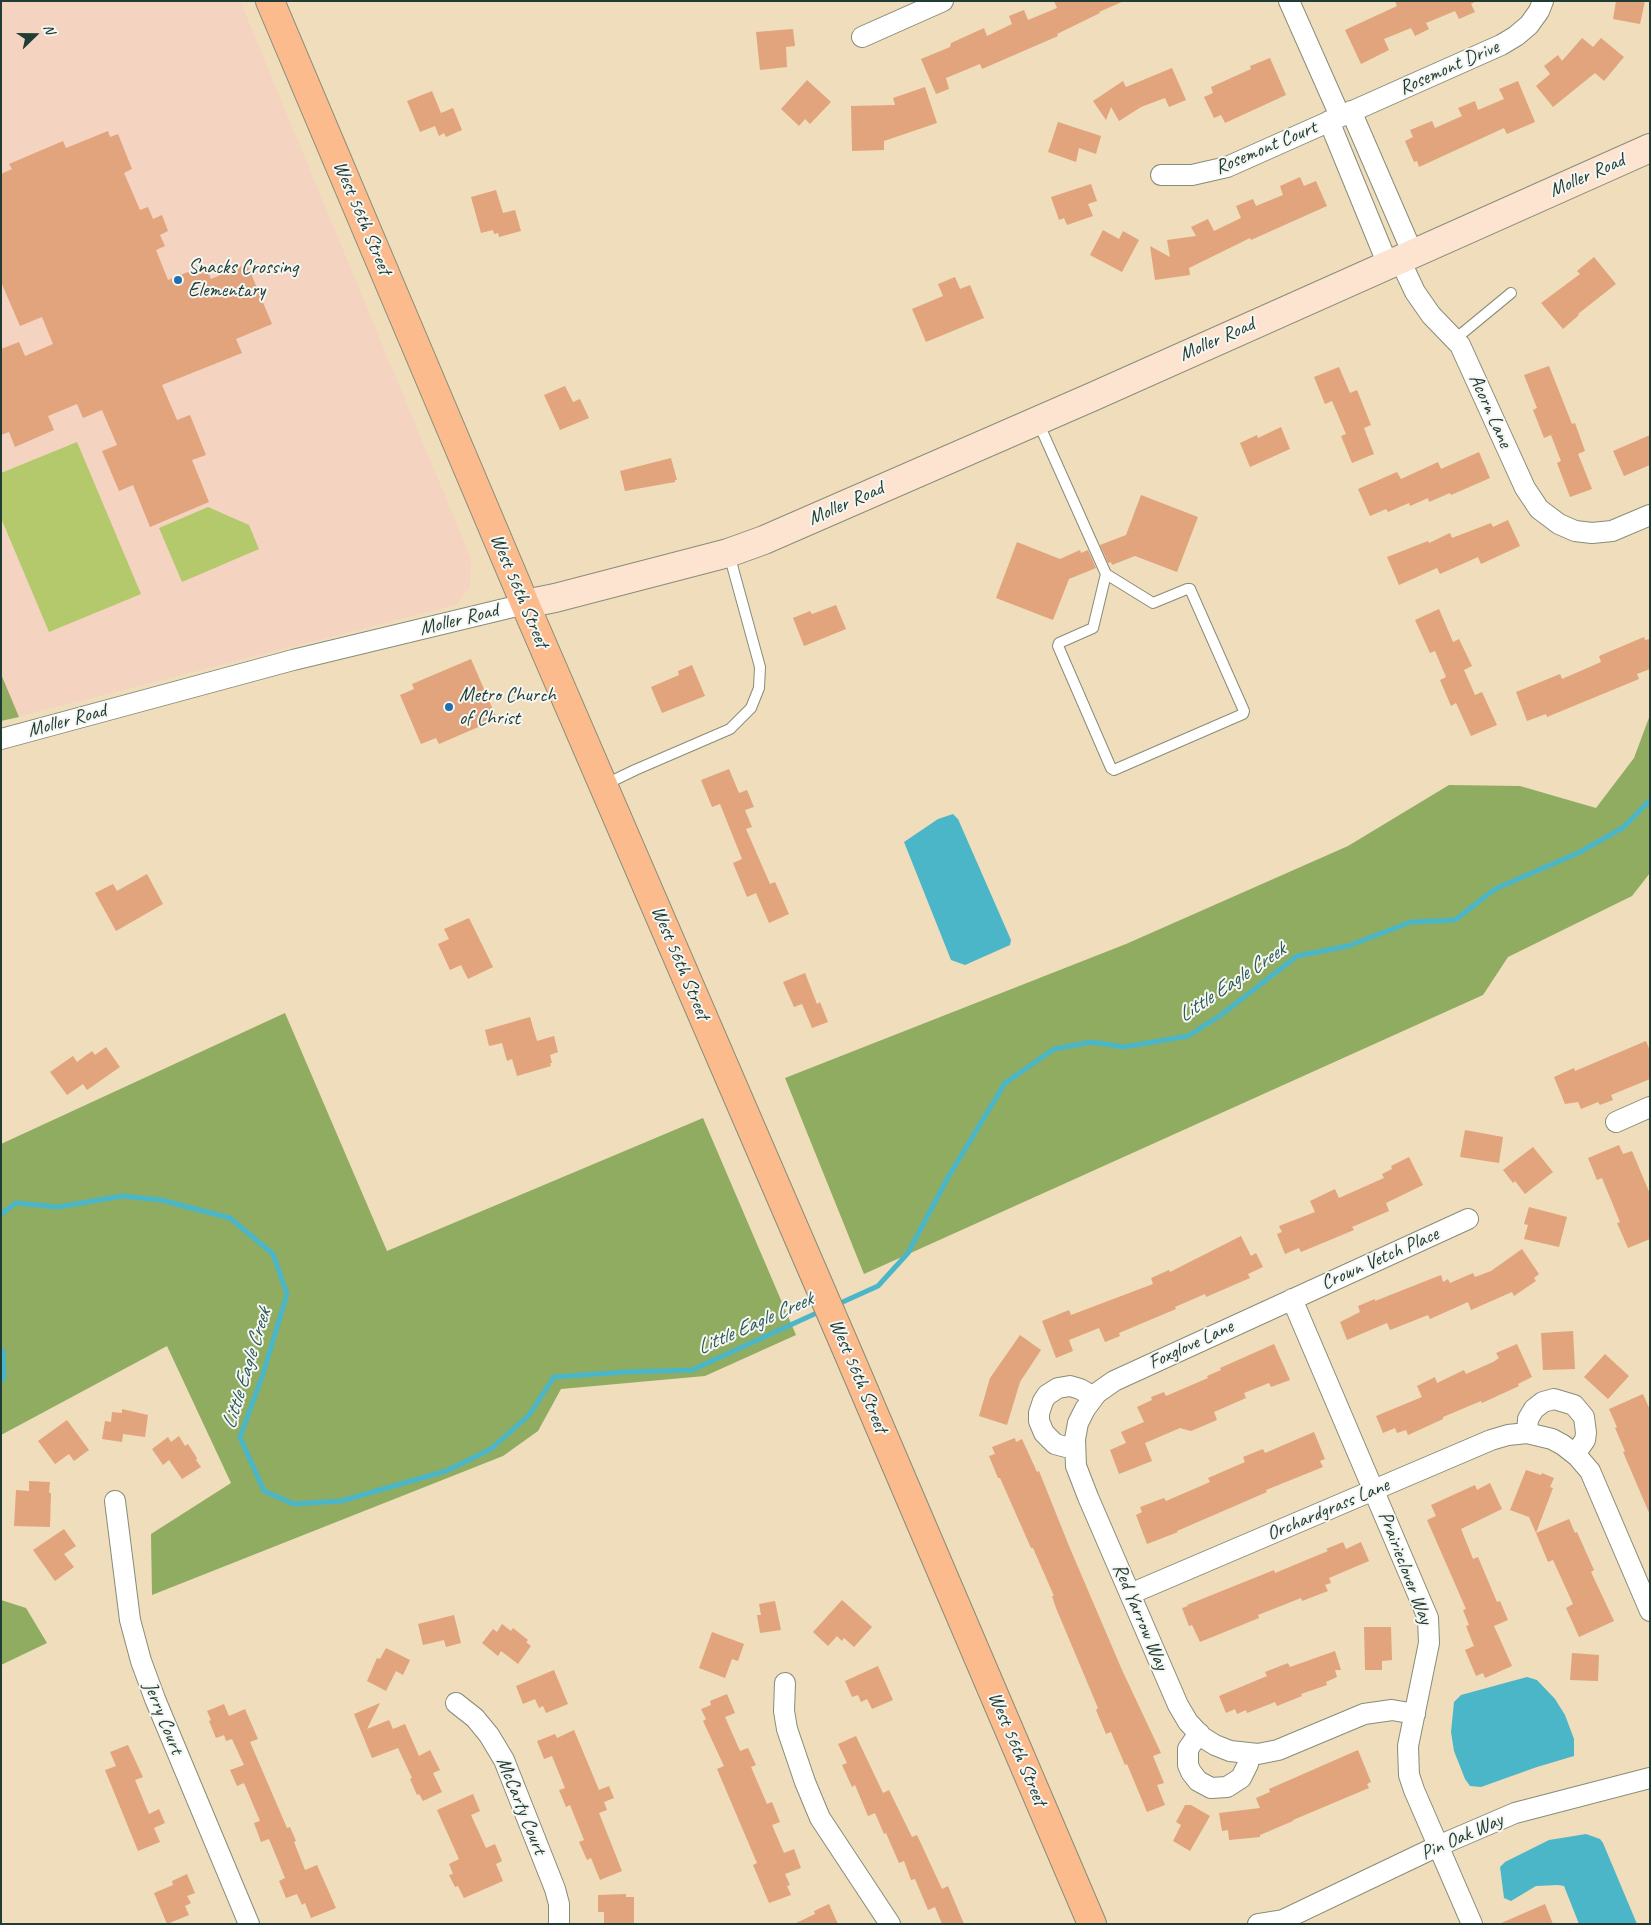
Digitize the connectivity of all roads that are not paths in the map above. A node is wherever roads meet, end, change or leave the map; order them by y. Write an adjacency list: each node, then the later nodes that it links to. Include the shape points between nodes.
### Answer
1 (270, 1): 16 (main road, West 56th Street)
2 (944, 1): 5 (street)
3 (1289, 1): 6 (street)
4 (1543, 1): 6 (street, Rosemont Drive, via 1528,25 1509,41)
5 (862, 37)
6 (1340, 116): 8 (street, Rosemont Court, via 1227,167 1192,175); 9 (street); 9 (street)
7 (1650, 148): 9 (street, Moller Road)
8 (1161, 175)
9 (1400, 260): 11 (street, Acorn Lane, via 1415,292); 12 (street, Moller Road)
10 (1511, 293): 11 (lane)
11 (1454, 340): 13 (street, Acorn Lane, via 1463,352 1533,503 1552,520 1575,530 1600,532)
12 (1038, 421): 14 (street, Moller Road); 15 (lane)
13 (1650, 515)
14 (728, 553): 16 (street, Moller Road); 18 (lane, via 760,667 758,688 751,708 730,729)
15 (1106, 574): 15 (lane, via 1153,603 1190,589 1244,710 1243,714 1114,770 1058,646 1093,628)
16 (524, 604): 17 (street, Moller Road, via 293,660); 18 (main road, West 56th Street)
17 (1, 739)
18 (603, 786): 43 (main road, West 56th Street)
19 (1649, 1111): 20 (street)
20 (1616, 1122)
21 (1468, 1219): 22 (street, Crown Vetch Place)
22 (1292, 1299): 23 (street, Foxglove Lane, via 1117,1379); 27 (street, Prairieclover Way)
23 (1094, 1398): 25 (street, Foxglove Lane, via 1078,1423); 25 (street, via 1070,1386 1058,1388 1043,1401 1039,1421 1044,1433 1055,1444)
24 (1527, 1434): 26 (street, Orchardgrass Lane, via 1552,1439); 26 (street, via 1528,1420 1534,1409 1554,1399 1574,1405 1586,1425 1585,1440); 27 (street, Orchardgrass Lane, via 1496,1438)
25 (1075, 1446): 28 (street, Foxglove Lane, via 1076,1466)
26 (1575, 1454): 31 (street, via 1596,1482)
27 (1375, 1490): 30 (street, Orchardgrass Lane); 34 (street, Prairieclover Way, via 1428,1618 1429,1643)
28 (1088, 1497): 30 (street, Red Yarrow Way)
29 (115, 1501): 40 (street, Jerry Court, via 130,1620 141,1661)
30 (1130, 1594): 35 (street, Red Yarrow Way, via 1178,1705)
31 (1650, 1611)
32 (786, 1684): 42 (street, via 784,1712 787,1729 820,1818)
33 (456, 1703): 41 (street, McCarty Court, via 489,1735 504,1760 555,1889)
34 (1415, 1714): 36 (street, Red Yarrow Way, via 1392,1710 1364,1714 1278,1750); 38 (street, Prairieclover Way, via 1408,1746 1409,1776)
35 (1199, 1733): 36 (street, Red Yarrow Way, via 1215,1746); 36 (street, via 1188,1749 1188,1765 1198,1781 1211,1788 1227,1787 1241,1778 1248,1764)
36 (1248, 1754)
37 (1650, 1778): 38 (street, Pin Oak Way, via 1526,1809)
38 (1438, 1846): 39 (street, Pin Oak Way); 45 (street, Prairieclover Way)
39 (1281, 1922): 44 (street, Pin Oak Way)
40 (249, 1924)
41 (559, 1924)
42 (890, 1924)
43 (1092, 1924)
44 (1258, 1924)
45 (1472, 1924)

